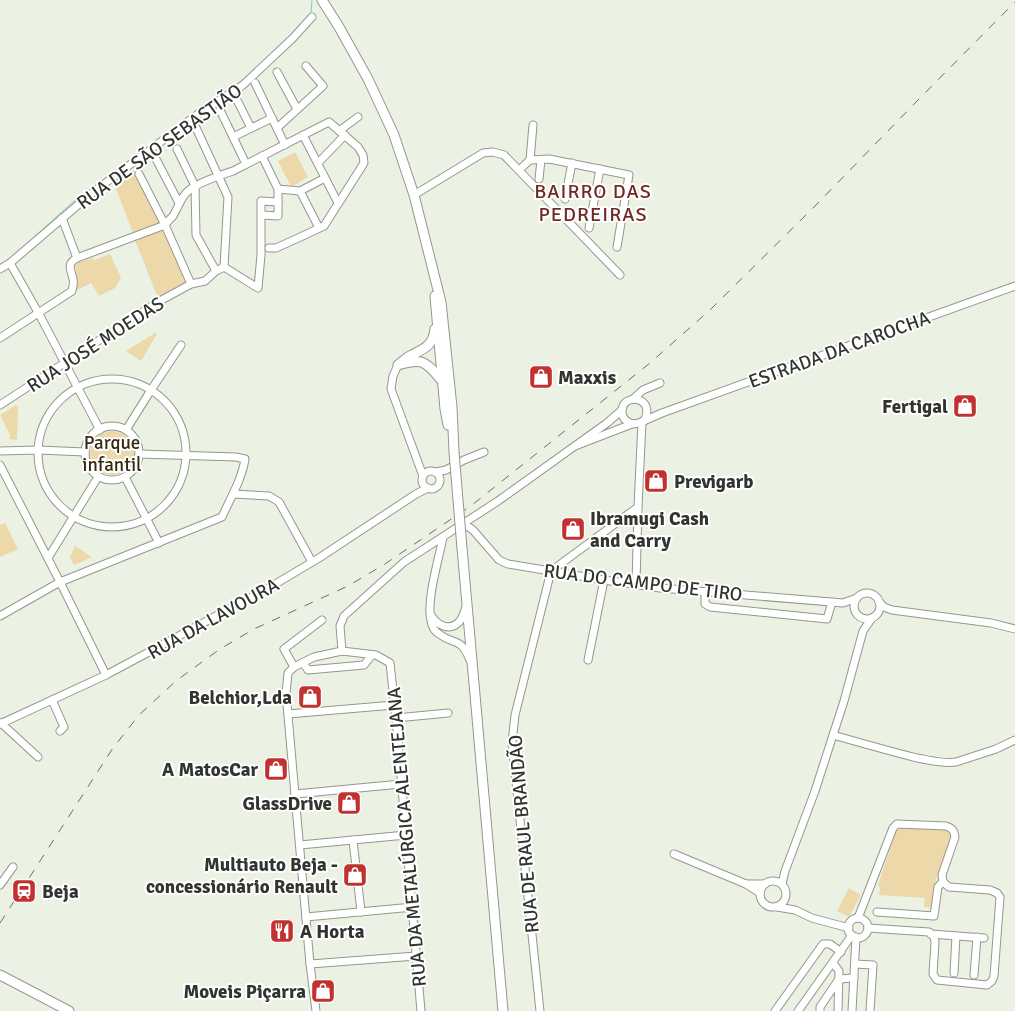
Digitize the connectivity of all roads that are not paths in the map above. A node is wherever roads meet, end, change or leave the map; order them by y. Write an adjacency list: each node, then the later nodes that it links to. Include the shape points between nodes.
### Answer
1 (322, 0): 36 (main road, via 368,79 394,135)
2 (312, 17): 11 (street, RUA DE SÃO SEBASTIÃO, via 253,76)
3 (306, 66): 7 (street, via 322,86)
4 (277, 72): 7 (street)
5 (255, 83): 10 (street)
6 (237, 100): 13 (street)
7 (297, 109): 14 (street)
8 (220, 110): 17 (street)
9 (358, 116): 15 (street)
10 (272, 118): 13 (street); 14 (street)
11 (192, 119): 30 (street); 42 (street, RUA DE SÃO SEBASTIÃO)
12 (533, 125): 22 (street)
13 (251, 128): 17 (street)
14 (278, 128): 18 (street)
15 (342, 133): 16 (street, via 330,122); 24 (street); 40 (street, via 358,147 364,163)
16 (303, 135): 18 (street); 24 (street)
17 (233, 137): 26 (street)
18 (285, 145): 20 (street)
19 (177, 149): 33 (street)
20 (262, 156): 26 (street); 34 (street)
21 (156, 158): 39 (street)
22 (530, 160): 23 (street); 28 (street)
23 (541, 160): 25 (street); 32 (street)
24 (318, 163): 31 (street)
25 (572, 163): 27 (street); 37 (street)
26 (246, 164): 30 (street)
27 (600, 169): 45 (street); 47 (street, via 629,175)
28 (519, 170): 36 (street, via 504,155 483,153); 56 (street)
29 (139, 174): 43 (street)
30 (219, 175): 33 (street); 53 (street, via 228,197)
31 (325, 178): 35 (street); 40 (street)
32 (538, 179)
33 (196, 186): 39 (street, via 187,191); 55 (street, via 196,235)
34 (278, 189): 35 (street); 38 (street)
35 (300, 191): 44 (street)
36 (414, 195): 51 (main road)
37 (565, 199)
38 (278, 202): 41 (street, via 262,201); 41 (street, via 278,216)
39 (179, 203): 43 (street)
40 (338, 203): 44 (street, via 324,226)
41 (262, 215): 46 (street)
42 (62, 218): 50 (street); 52 (street, RUA DE SÃO SEBASTIÃO)
43 (165, 225): 50 (street); 57 (street)
44 (318, 228): 48 (street, via 276,248)
45 (589, 228)
46 (261, 242): 48 (street); 49 (street)
47 (617, 247)
48 (269, 248): 49 (street)
49 (261, 255): 53 (street, via 258,288)
50 (78, 258): 59 (street, via 72,261 70,268 74,280 72,291)
51 (431, 258): 60 (main road); 64 (main road, via 442,302)
52 (10, 263): 54 (street, RUA DE SÃO SEBASTIÃO); 59 (street)
53 (224, 267): 55 (street, RUA JOSÉ MOEDAS)
54 (0, 269)
55 (216, 271): 57 (street, RUA JOSÉ MOEDAS, via 205,281)
56 (620, 275)
57 (192, 284): 66 (street, RUA JOSÉ MOEDAS, via 158,302)
58 (1015, 286): 77 (street, ESTRADA DA CAROCHA)
59 (39, 314): 61 (street); 66 (street)
60 (437, 318): 63 (main road, via 435,336); 64 (main road)
61 (0, 338)
62 (181, 345): 72 (street)
63 (420, 352): 64 (main road); 67 (main road)
64 (443, 354): 65 (main road, via 436,361); 68 (main road)
65 (421, 362): 67 (main road); 68 (main road)
66 (64, 364): 70 (street); 74 (street, RUA JOSÉ MOEDAS)
67 (398, 365): 95 (street, via 391,388 419,461)
68 (446, 378): 114 (main road, bridge, via 452,407)
69 (660, 383): 71 (street)
70 (77, 387): 72 (street, via 101,379 114,379 127,380); 81 (street); 86 (street, via 54,408 40,435)
71 (651, 387): 73 (street); 75 (street, via 646,394)
72 (151, 390): 82 (street); 91 (street, via 178,418)
73 (633, 399): 75 (street); 76 (street, via 626,402)
74 (0, 405)
75 (645, 405): 77 (street); 78 (street, via 647,414)
76 (622, 410): 79 (street); 80 (street)
77 (662, 413): 78 (street, ESTRADA DA CAROCHA)
78 (643, 421): 80 (street); 84 (street)
79 (607, 423): 80 (street); 83 (street); 85 (street)
80 (631, 423): 83 (street); 84 (street)
81 (100, 430): 82 (street, via 115,427); 88 (street, via 91,437)
82 (126, 430): 90 (street, via 137,443)
83 (610, 432): 85 (street)
84 (642, 434): 97 (street)
85 (575, 446): 100 (street)
86 (38, 450): 87 (street); 88 (street); 98 (street, via 47,488)
87 (0, 451)
88 (85, 452): 93 (street, via 90,469)
89 (484, 452): 95 (street)
90 (139, 454): 91 (street); 94 (street, via 134,470)
91 (186, 456): 96 (street, via 245,459); 99 (street, via 185,469 175,493)
92 (0, 466): 103 (street)
93 (98, 477): 94 (street, via 109,480); 98 (street)
94 (125, 477): 99 (street)
95 (430, 478): 104 (street, RUA DA LAVOURA, via 416,494)
96 (233, 494): 102 (street, via 222,517); 104 (street, via 269,496 279,502)
97 (638, 507): 105 (street); 108 (street)
98 (73, 515): 99 (street, via 109,527); 103 (street)
99 (146, 519): 102 (street)
100 (458, 527): 101 (street); 105 (street, RUA DO CAMPO DE TIRO, via 468,526 503,562)
101 (443, 537): 116 (street); 123 (street, via 404,562 344,616 340,626)
102 (159, 543): 107 (street)
103 (48, 558): 107 (street)
104 (312, 562): 129 (street, RUA DA LAVOURA)
105 (551, 571): 106 (street, RUA DO CAMPO DE TIRO); 183 (street, RUA DE RAUL BRANDÃO, via 515,715 512,744)
106 (604, 580): 108 (street, RUA DO CAMPO DE TIRO); 125 (street)
107 (60, 582): 118 (street); 129 (street)
108 (636, 585): 109 (street, RUA DO CAMPO DE TIRO)
109 (705, 592): 111 (street, RUA DO CAMPO DE TIRO); 111 (street, via 705,604 710,607 827,619)
110 (857, 598): 112 (street, via 868,593); 113 (street); 117 (street, via 854,602)
111 (832, 602): 113 (street, RUA DO CAMPO DE TIRO)
112 (879, 602): 115 (street); 119 (street)
113 (843, 603): 117 (street)
114 (467, 604): 116 (street, via 459,622 450,627 439,624); 127 (main road)
115 (892, 610): 119 (street); 121 (street)
116 (430, 613): 127 (street, via 433,629 463,646)
117 (856, 613): 119 (street, via 864,619); 122 (street)
118 (0, 616)
119 (874, 616): 122 (street)
120 (322, 620): 128 (street, via 284,649)
121 (1015, 629)
122 (862, 631): 137 (street)
123 (342, 651): 124 (street); 126 (street)
124 (372, 655): 126 (street, via 364,665 308,670); 131 (street, RUA DA METALÚRGICA ALENTEJANA, via 390,663)
125 (588, 660)
126 (303, 663): 128 (street)
127 (472, 664): 182 (main road)
128 (294, 667): 132 (street, via 288,673)
129 (106, 675): 130 (street, RUA DA LAVOURA)
130 (52, 700): 135 (street, RUA DA LAVOURA); 136 (street, via 64,727)
131 (394, 705): 132 (street); 134 (street, RUA DA METALÚRGICA ALENTEJANA)
132 (288, 714): 141 (street)
133 (448, 714): 134 (street)
134 (396, 718): 140 (street, RUA DA METALÚRGICA ALENTEJANA)
135 (0, 723): 139 (street)
136 (60, 730)
137 (833, 735): 138 (street, via 899,754 949,763); 147 (street, via 816,791)
138 (1015, 740)
139 (38, 757)
140 (401, 784): 141 (street); 142 (street, RUA DA METALÚRGICA ALENTEJANA)
141 (295, 794): 144 (street)
142 (406, 835): 143 (street); 156 (street, RUA DA METALÚRGICA ALENTEJANA)
143 (353, 840): 144 (street); 159 (street)
144 (300, 845): 161 (street)
145 (674, 854): 150 (street)
146 (13, 867): 153 (street)
147 (785, 871): 148 (street); 152 (street)
148 (775, 881): 151 (street); 152 (street)
149 (943, 881): 160 (street, via 938,887 934,916); 162 (street, via 942,875 956,836 952,828 897,824 892,828); 165 (street, via 949,888 990,890 1000,897 992,981 988,985 938,980 933,974 935,942)
150 (746, 884): 151 (street); 154 (street)
151 (765, 884): 154 (street)
152 (782, 884): 155 (street)
153 (0, 885)
154 (760, 893): 157 (street, via 765,904)
155 (786, 896): 157 (street); 158 (street)
156 (412, 907): 159 (street); 169 (street, RUA DA METALÚRGICA ALENTEJANA)
157 (777, 907): 158 (street)
158 (796, 910): 163 (street)
159 (360, 912): 161 (street)
160 (878, 912)
161 (306, 916): 171 (street)
162 (858, 918): 163 (street, via 852,920); 164 (street, via 864,920)
163 (848, 928): 166 (street)
164 (868, 928): 165 (street); 166 (street, via 864,935)
165 (931, 934): 167 (street)
166 (854, 936): 168 (street); 172 (street)
167 (956, 936): 173 (street); 174 (street, via 980,937)
168 (840, 952): 170 (street); 184 (street, via 830,944 823,944)
169 (416, 956): 171 (street); 181 (street, RUA DA METALÚRGICA ALENTEJANA)
170 (832, 963): 177 (street, via 839,970); 185 (street)
171 (310, 964): 180 (street)
172 (855, 964): 176 (street); 188 (street, via 872,965)
173 (954, 973)
174 (974, 974)
175 (0, 975): 179 (main road)
176 (854, 978): 177 (street); 187 (street)
177 (839, 979): 178 (street); 186 (street)
178 (819, 1010)
179 (69, 1011)
180 (316, 1011)
181 (421, 1011)
182 (503, 1011)
183 (540, 1011)
184 (775, 1011)
185 (798, 1011)
186 (838, 1011)
187 (852, 1011)
188 (870, 1011)

